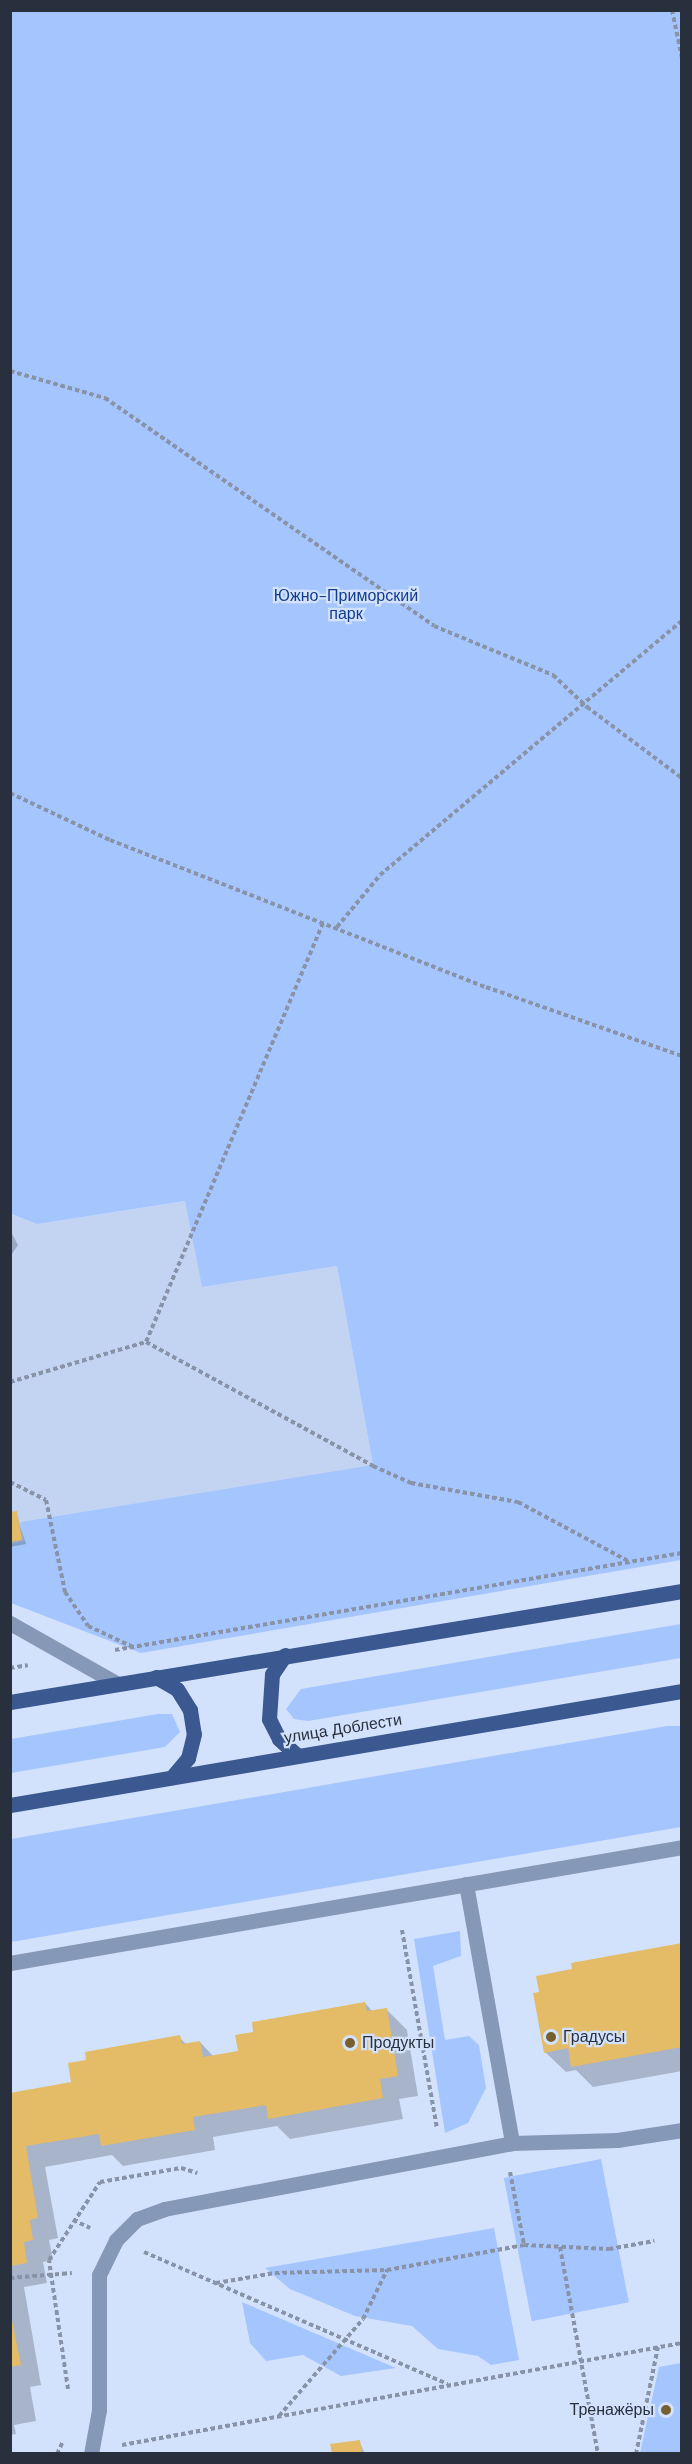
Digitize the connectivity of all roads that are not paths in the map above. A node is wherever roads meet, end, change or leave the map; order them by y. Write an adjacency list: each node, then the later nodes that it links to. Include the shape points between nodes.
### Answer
1 (681, 1590): 3 (main road)
2 (10, 1623): 5 (street, via 78,1657)
3 (285, 1655): 4 (main road); 8 (main road, via 272,1674 269,1719 279,1740)
4 (156, 1677): 5 (main road); 9 (main road, via 177,1689 190,1710 194,1734 188,1758)
5 (116, 1683): 7 (main road)
6 (681, 1691): 8 (main road, улица Доблести)
7 (10, 1702)
8 (297, 1755): 9 (main road, улица Доблести)
9 (172, 1776): 10 (main road, улица Доблести)
10 (10, 1805)
11 (681, 1847): 12 (street)
12 (466, 1884): 13 (street); 15 (street)
13 (10, 1963)
14 (681, 2130): 15 (street, via 617,2140)
15 (512, 2143): 16 (street, via 164,2209 137,2219 123,2233 99,2275 99,2410)
16 (91, 2454)

